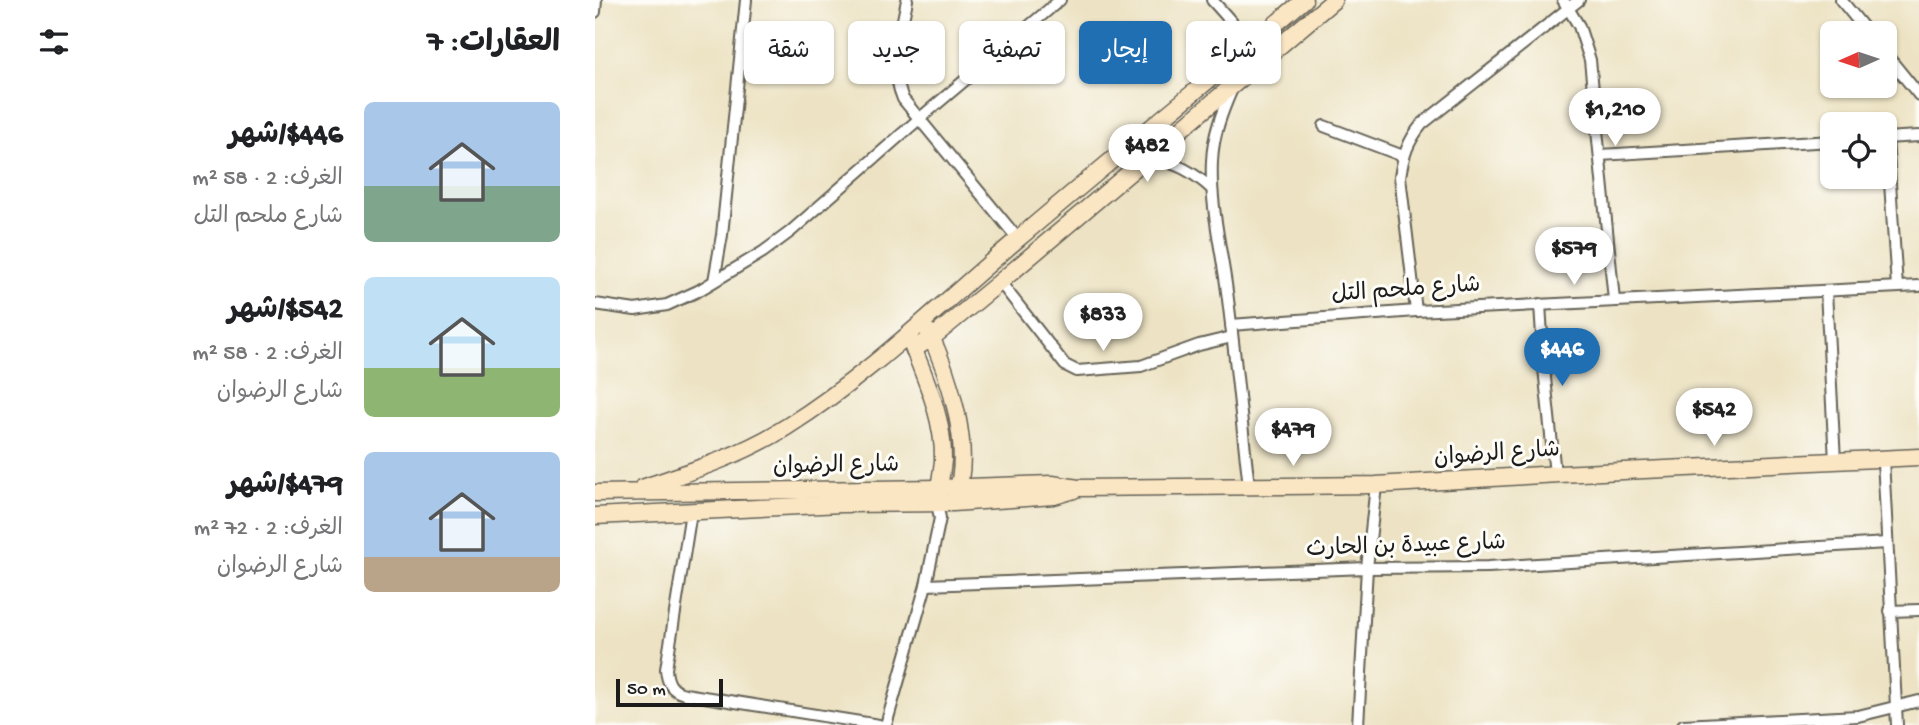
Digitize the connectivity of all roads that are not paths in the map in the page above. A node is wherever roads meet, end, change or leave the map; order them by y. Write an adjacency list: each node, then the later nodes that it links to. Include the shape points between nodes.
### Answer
1 (596, 0): 11 (street)
2 (746, 0): 30 (street)
3 (907, 0): 19 (street, via 896,77 903,99)
4 (1060, 0): 19 (street)
5 (1212, 0): 12 (street)
6 (1304, 0): 13 (main road)
7 (1334, 0): 17 (main road)
8 (1579, 0): 10 (street)
9 (1841, 0): 14 (street)
10 (1566, 4): 24 (street, via 1590,60); 25 (street, via 1422,124)
11 (595, 12)
12 (1231, 21)
13 (1280, 21)
14 (1858, 21)
15 (1897, 68): 18 (street)
16 (1205, 84): 29 (main road)
17 (1232, 88): 26 (main road); 27 (street, via 1214,142)
18 (1919, 95)
19 (919, 119): 29 (street); 30 (street, via 790,232)
20 (1324, 126): 25 (street)
21 (1919, 136): 22 (street)
22 (1897, 137)
23 (1820, 142): 24 (street)
24 (1600, 155): 35 (street)
25 (1403, 156): 38 (street, via 1400,177)
26 (1150, 158): 27 (street, via 1177,164); 31 (main road)
27 (1212, 189): 40 (street)
28 (1890, 189): 33 (street)
29 (1018, 239): 39 (main road)
30 (715, 281): 36 (street, via 651,309)
31 (1000, 282): 41 (street, via 1065,365 1077,371 1141,366); 42 (main road)
32 (1919, 286): 33 (street, شارع ملحم التل)
33 (1897, 287): 34 (street, شارع ملحم التل)
34 (1826, 291): 35 (street, شارع ملحم التل); 48 (street)
35 (1614, 300): 37 (street, شارع ملحم التل)
36 (595, 304)
37 (1541, 304): 38 (street, شارع ملحم التل); 49 (street)
38 (1416, 311): 40 (street, شارع ملحم التل)
39 (924, 322): 42 (main road); 43 (main road)
40 (1231, 325): 41 (street)
41 (1232, 337): 52 (street)
42 (932, 338): 43 (main road); 44 (main road)
43 (911, 342): 45 (main road); 55 (main road, via 787,426 718,463)
44 (954, 406): 45 (main road); 51 (main road, via 963,442)
45 (936, 412): 56 (main road, via 942,449)
46 (1919, 457): 47 (main road, شارع الرضوان)
47 (1883, 459): 48 (main road, شارع الرضوان); 59 (street)
48 (1835, 461): 49 (main road, شارع الرضوان)
49 (1555, 474): 50 (main road, شارع الرضوان)
50 (1376, 485): 52 (main road, شارع الرضوان); 60 (street)
51 (959, 486): 53 (main road, شارع الرضوان, via 1052,484); 56 (main road)
52 (1249, 486): 53 (main road, شارع الرضوان)
53 (1078, 488): 56 (main road, شارع الرضوان, via 1054,496)
54 (595, 493): 55 (main road, شارع الرضوان)
55 (626, 493): 56 (main road, شارع الرضوان)
56 (942, 503): 57 (main road, شارع الرضوان); 61 (street)
57 (691, 512): 58 (main road, شارع الرضوان); 66 (street, via 666,669 673,689)
58 (595, 516)
59 (1887, 543): 60 (street, شارع عبيدة بن الحارث, via 1488,567); 63 (street)
60 (1367, 568): 61 (street, شارع عبيدة بن الحارث); 68 (street)
61 (926, 585): 67 (street)
62 (1919, 610): 63 (street)
63 (1890, 611): 65 (street)
64 (1919, 701): 65 (street)
65 (1896, 707): 69 (street, via 1850,717); 70 (street)
66 (880, 725)
67 (886, 725)
68 (1358, 725)
69 (1683, 725)
70 (1897, 725)

